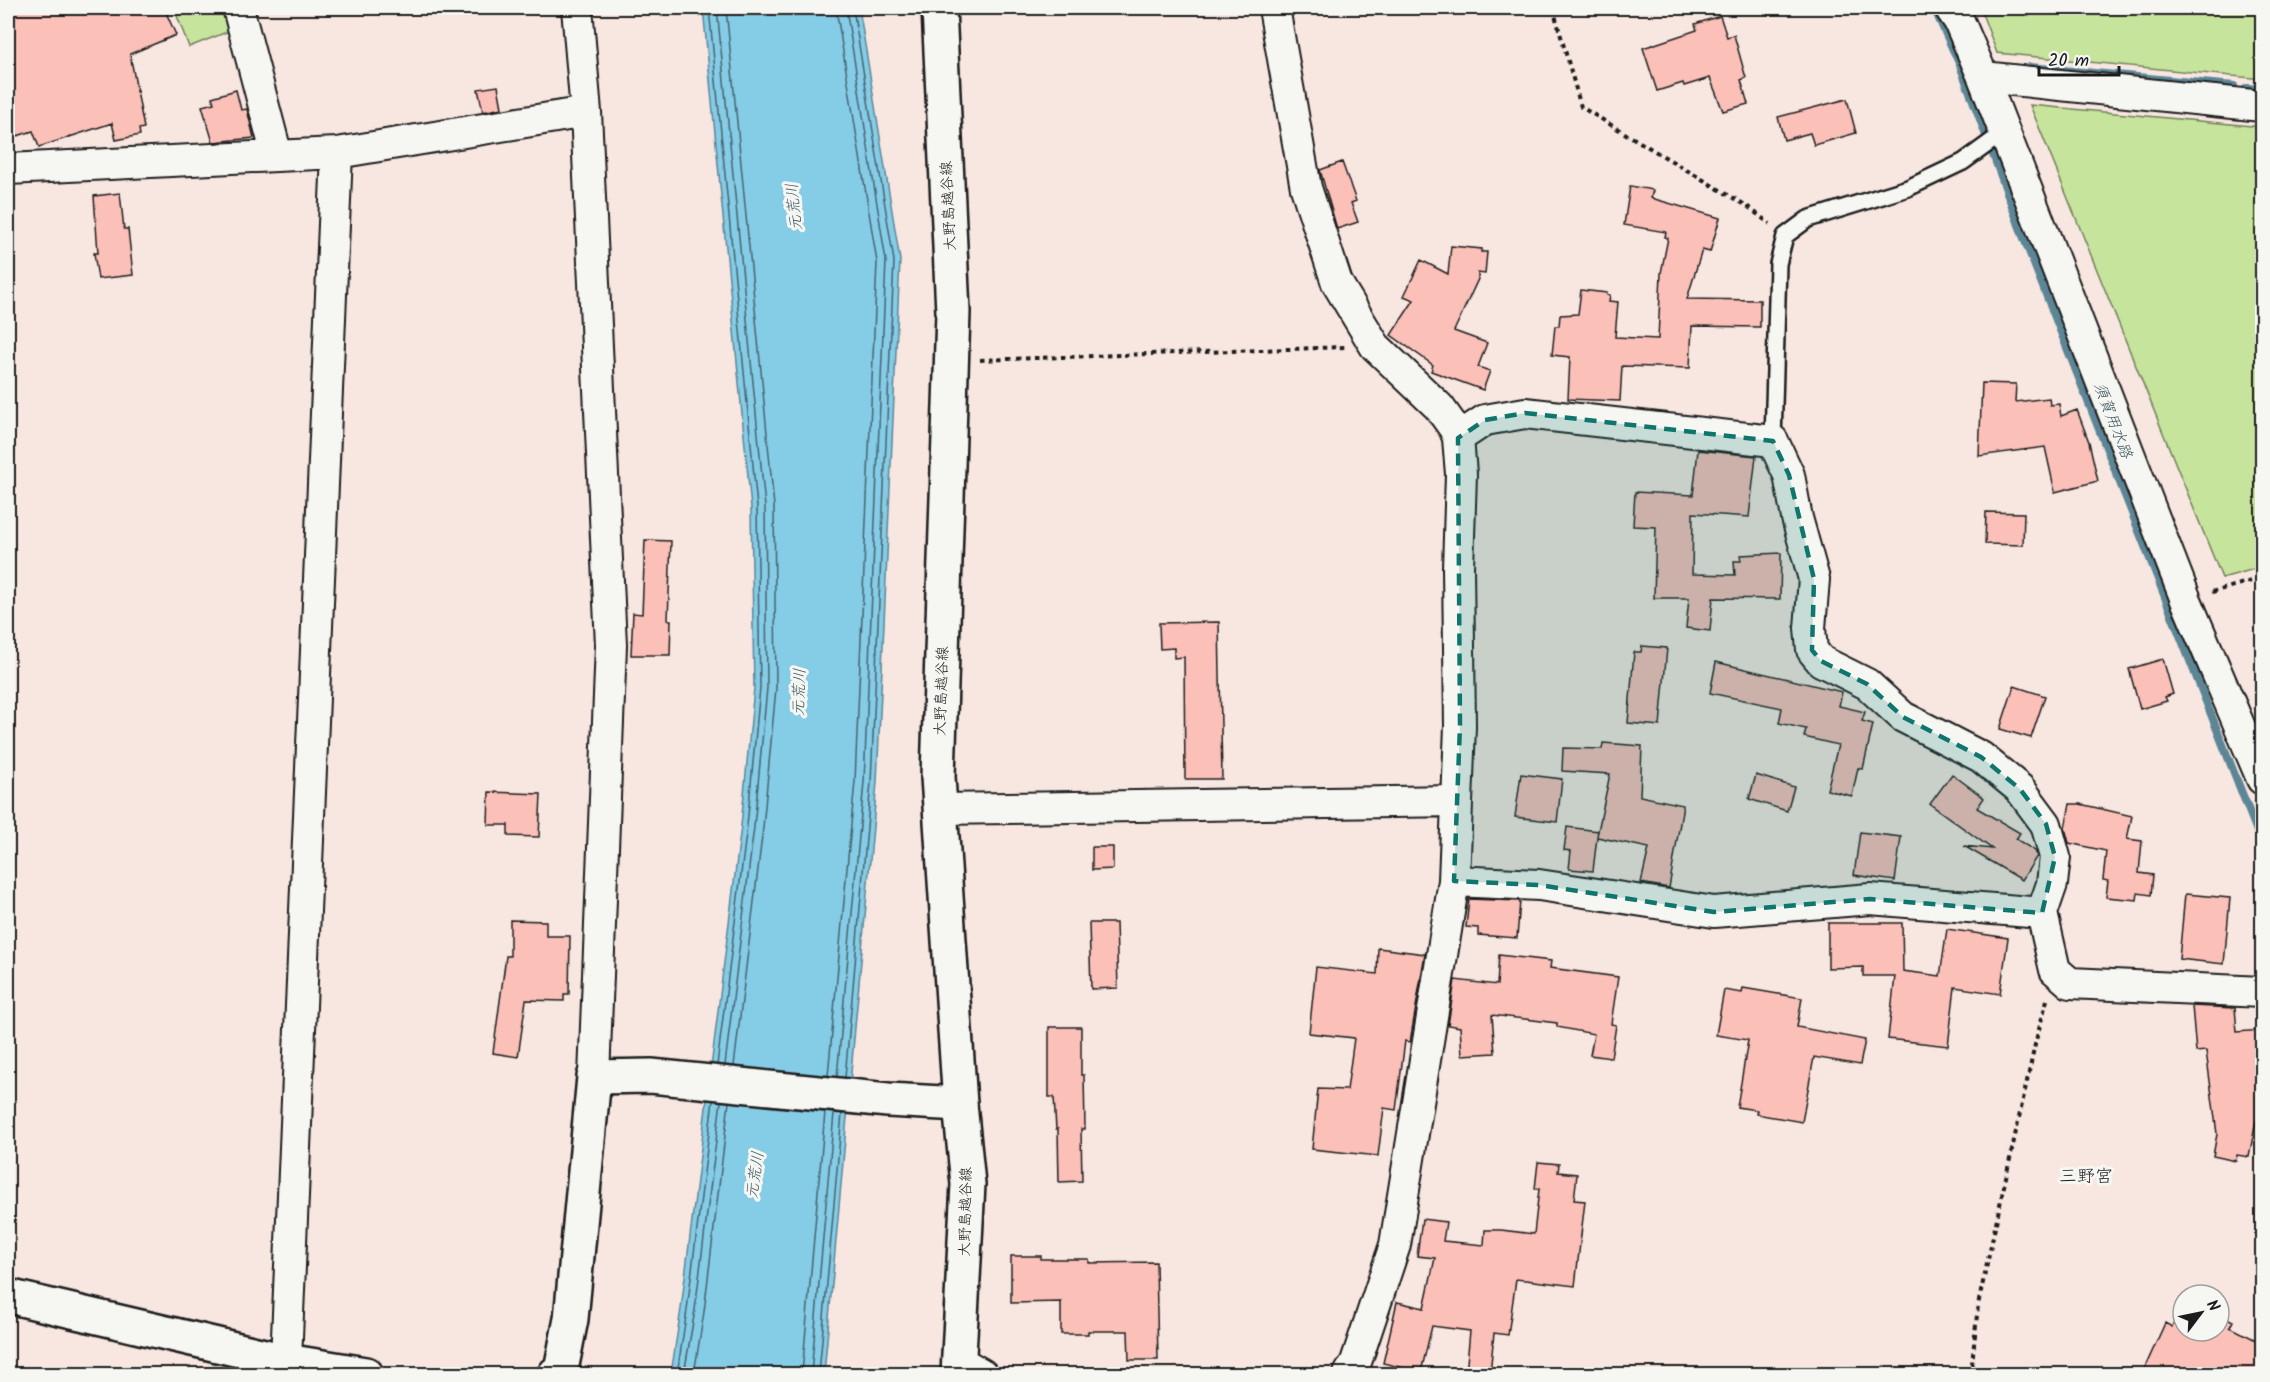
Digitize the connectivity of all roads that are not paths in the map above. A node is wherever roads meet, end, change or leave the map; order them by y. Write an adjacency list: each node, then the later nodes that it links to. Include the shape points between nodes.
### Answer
1 (238, 8): 11 (street)
2 (577, 8): 8 (street)
3 (939, 8): 17 (main road, 大野島越谷線, via 953,312 938,765)
4 (1274, 8): 13 (street, via 1306,188 1337,283 1375,346 1439,407)
5 (1950, 8): 6 (street)
6 (1983, 77): 7 (street); 9 (street)
7 (2262, 106)
8 (586, 112): 10 (street); 21 (street, via 611,645)
9 (2003, 133): 14 (lane, via 1963,162 1908,188 1808,219 1785,236 1778,264); 15 (street, via 2186,600)
10 (337, 153): 11 (street); 24 (street)
11 (277, 156): 12 (street)
12 (8, 167)
13 (1458, 438): 14 (street, via 1485,420 1525,413); 16 (street, via 1460,726)
14 (1773, 441): 19 (street, via 1789,475 1814,579 1812,650 1821,661 1867,684 1903,717 1981,757 2020,789 2046,825 2055,857 2052,884)
15 (2262, 779)
16 (1456, 801): 17 (street); 18 (street)
17 (940, 809): 22 (main road, 大野島越谷線)
18 (1454, 881): 19 (street, via 1539,885 1714,912 1870,900); 28 (street, via 1395,1245)
19 (2042, 913): 20 (street, via 2055,970 2070,983)
20 (2262, 992)
21 (594, 1077): 22 (main road, via 651,1076); 27 (main road, via 571,1319 561,1370)
22 (960, 1104): 25 (main road, 大野島越谷線, via 968,1184)
23 (8, 1296): 24 (main road)
24 (286, 1360): 26 (main road)
25 (966, 1370)
26 (366, 1374)
27 (555, 1374)
28 (1349, 1374)

